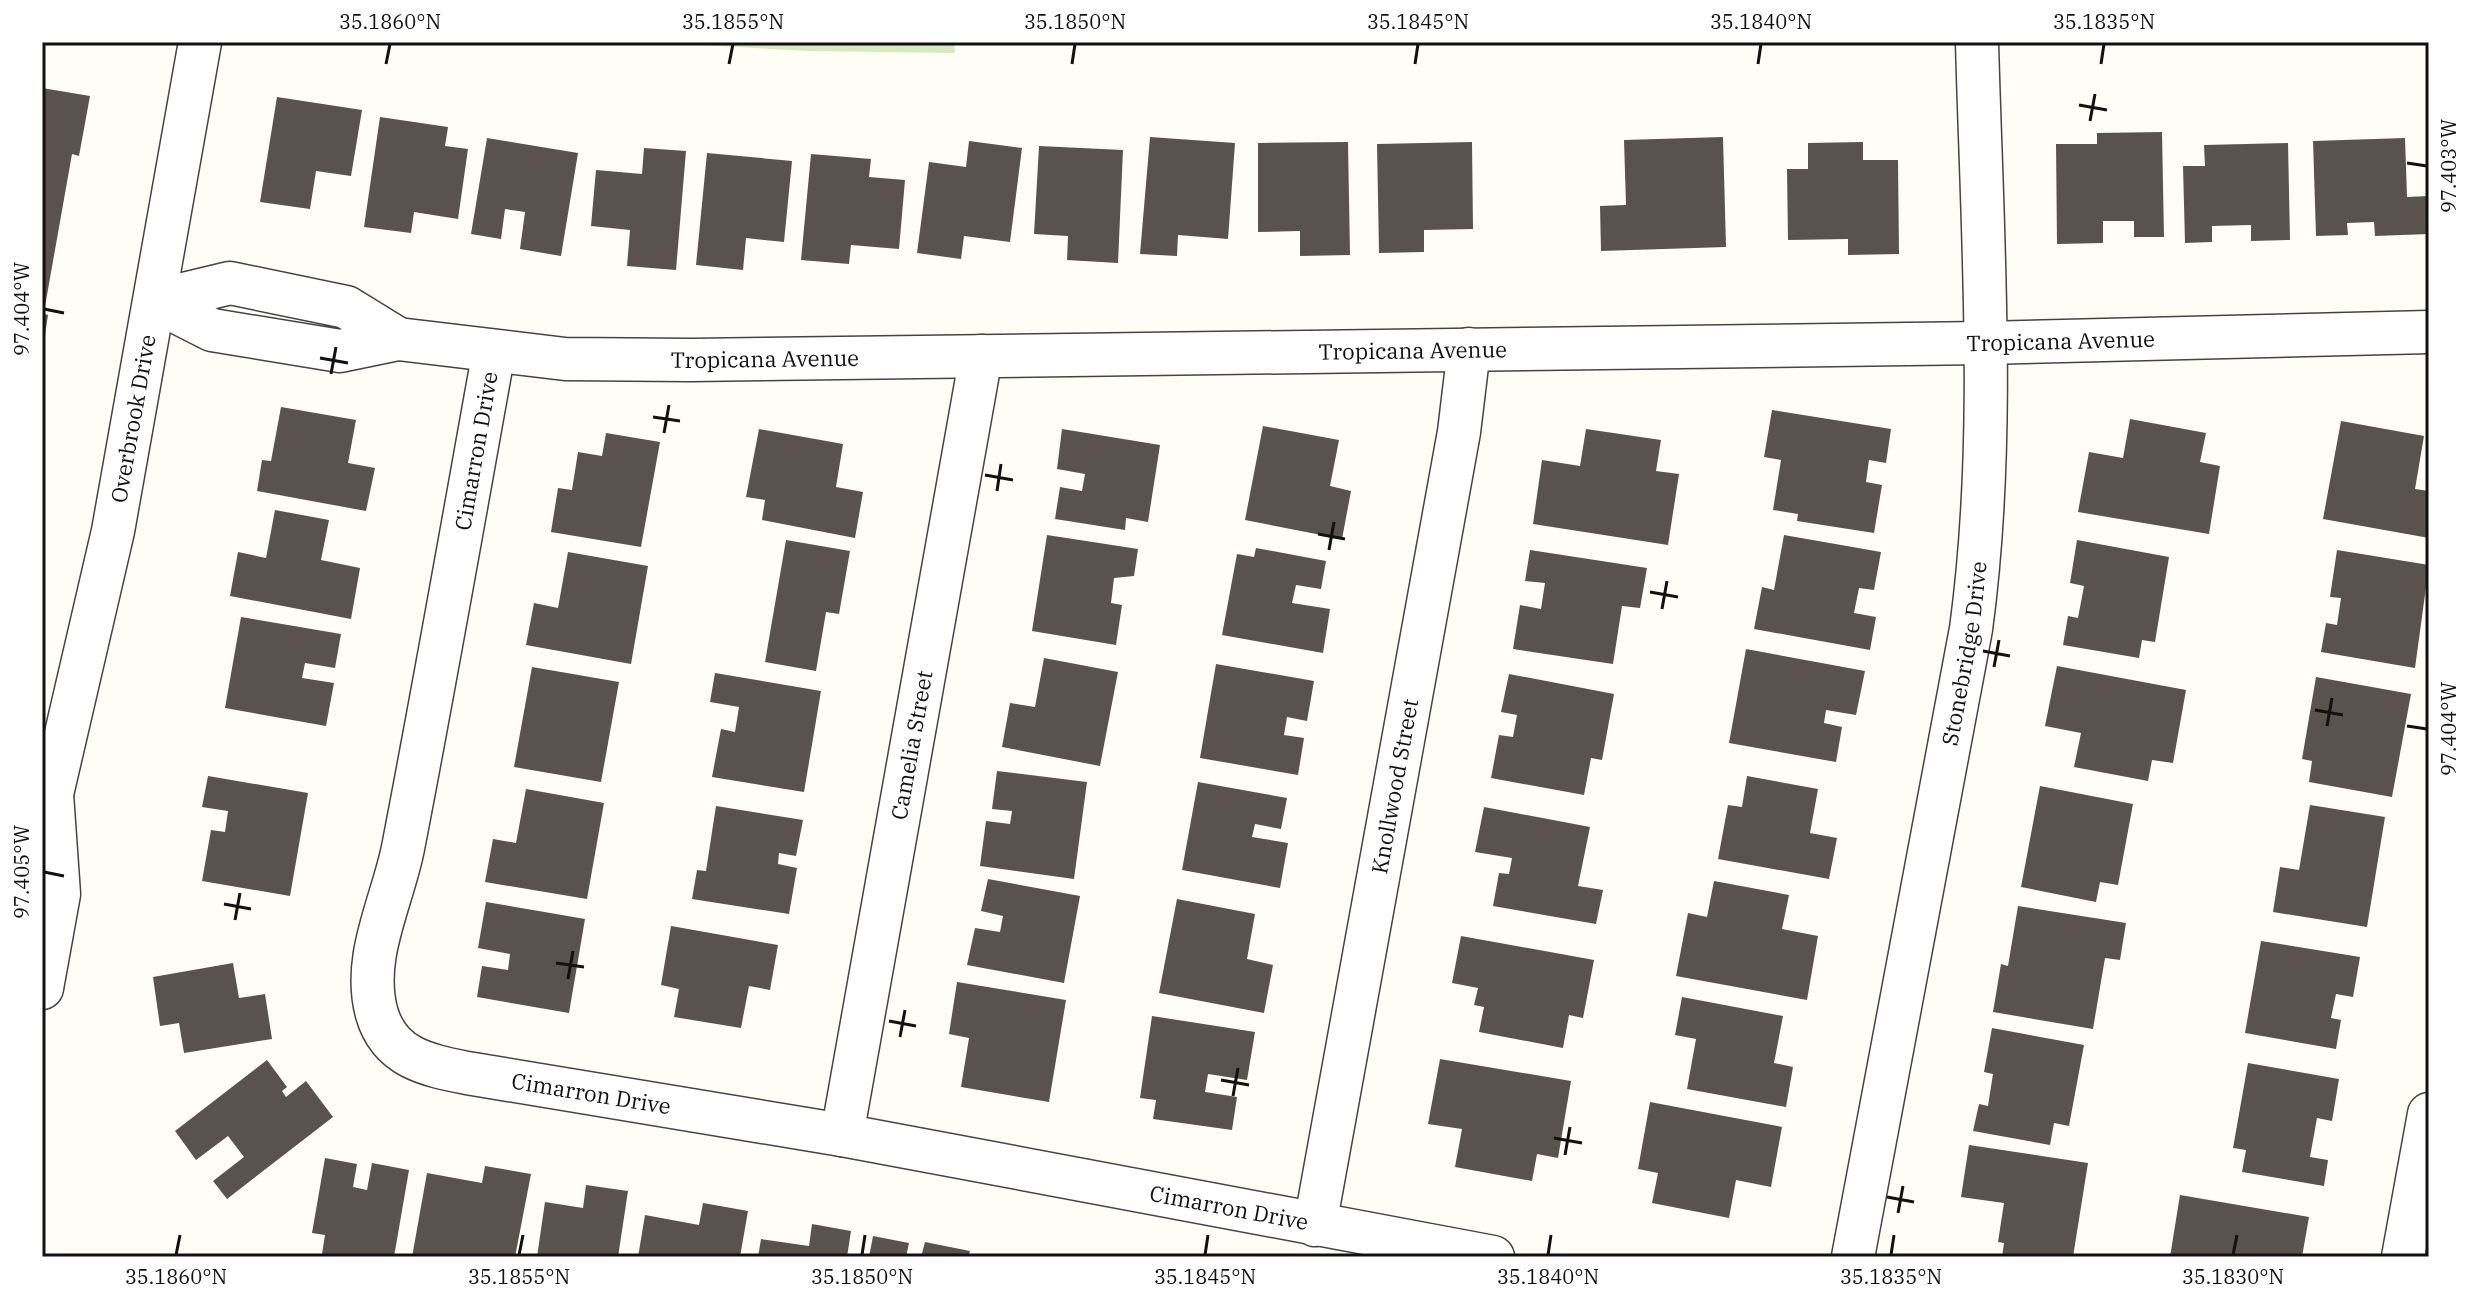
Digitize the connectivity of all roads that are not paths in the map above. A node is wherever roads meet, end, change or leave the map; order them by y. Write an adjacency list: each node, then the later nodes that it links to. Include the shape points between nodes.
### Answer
1 (200, 42): 3 (street, Overbrook Drive)
2 (1977, 42): 5 (street, Stonebridge Drive)
3 (155, 301): 7 (street, Tropicana Avenue, via 212,330 340,351 398,339); 9 (street, Overbrook Drive, via 113,531)
4 (2429, 332): 5 (street, Tropicana Avenue)
5 (1983, 343): 6 (street, Tropicana Avenue); 15 (street, Stonebridge Drive, via 1982,543 1971,629)
6 (1469, 349): 8 (street, Tropicana Avenue); 13 (street, Knollwood Street, via 1459,432)
7 (494, 351): 8 (street, Tropicana Avenue, via 565,359); 12 (street, Cimarron Drive, via 402,853 372,962 372,991 387,1037 402,1054 427,1065)
8 (981, 356): 12 (street, Camelia Street)
9 (47, 802): 10 (street, Overbrook Drive, via 59,894)
10 (42, 988)
11 (2429, 1114): 16 (street)
12 (842, 1135): 13 (street, Cimarron Drive)
13 (1315, 1225): 14 (street, Cimarron Drive)
14 (1493, 1257)
15 (1853, 1257)
16 (2403, 1257)

